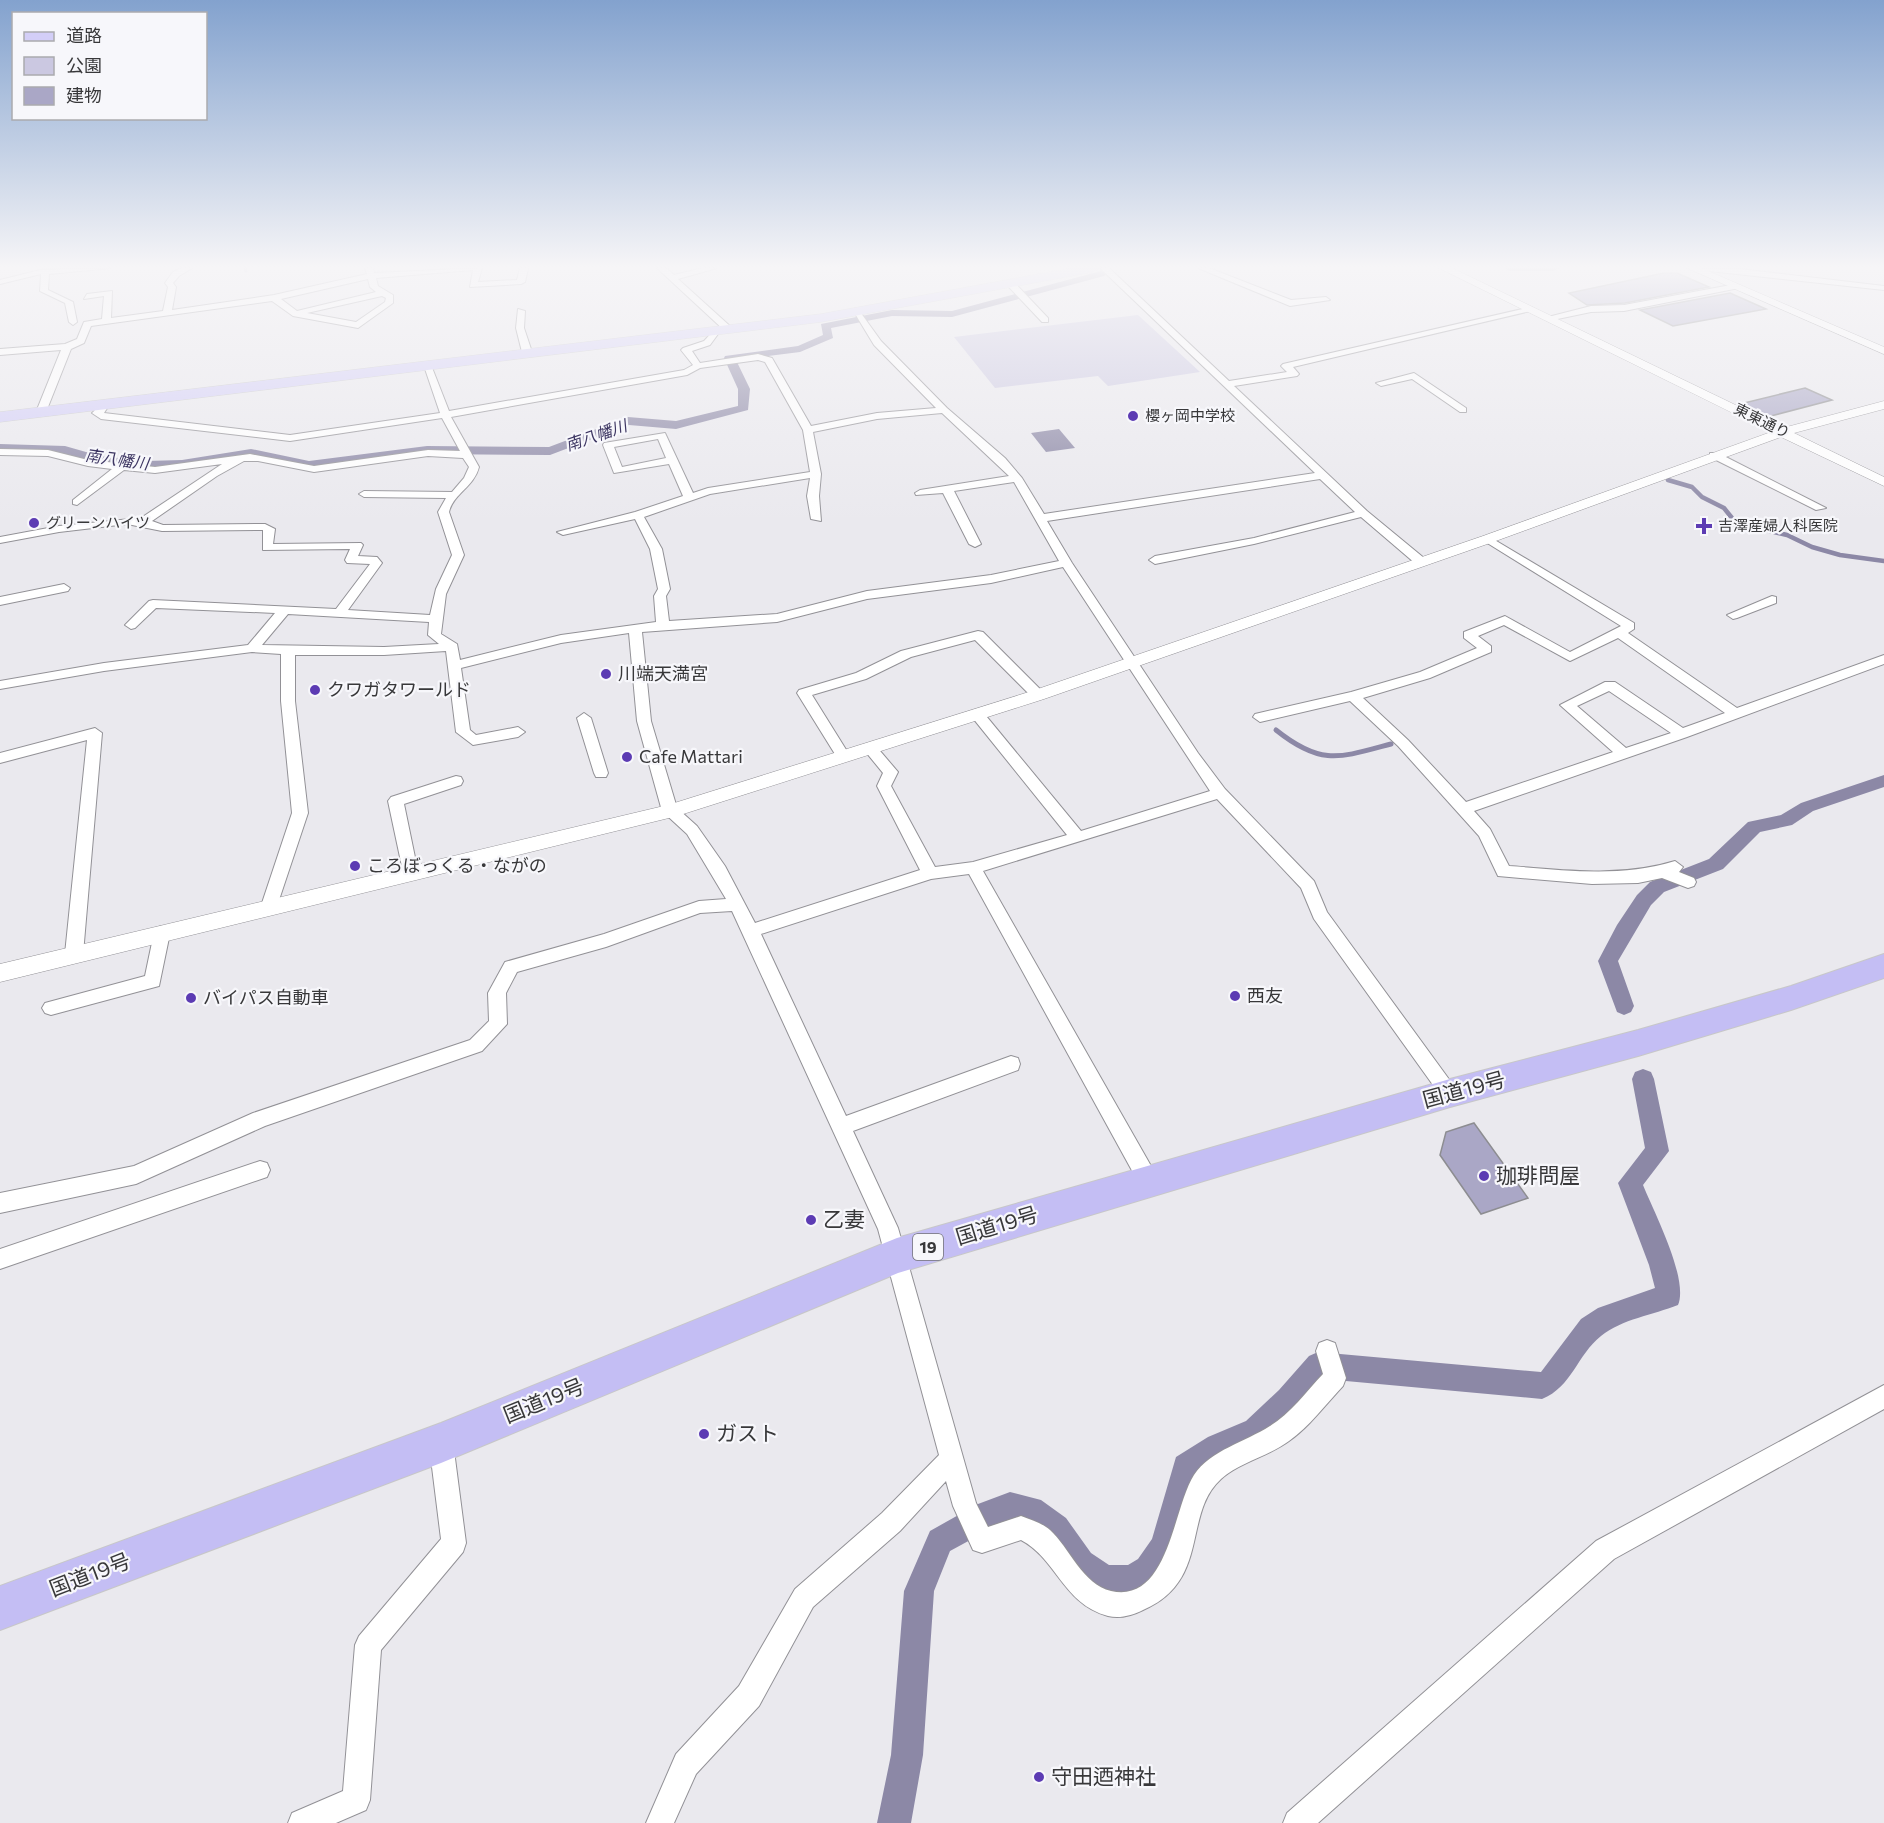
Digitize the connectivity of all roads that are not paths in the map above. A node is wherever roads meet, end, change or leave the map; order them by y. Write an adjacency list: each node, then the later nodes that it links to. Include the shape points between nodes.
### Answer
1 (65, 353): 16 (street)
2 (518, 353): 8 (main road)
3 (688, 353): 9 (street)
4 (887, 353): 14 (street)
5 (1193, 353): 11 (street)
6 (1342, 353): 11 (street, via 1286,366 1294,374)
7 (1620, 353): 20 (street, 東東通り)
8 (426, 364): 12 (main road); 17 (street)
9 (698, 366): 17 (street, via 687,372); 19 (street, via 758,357 769,360)
10 (1382, 383): 15 (street, via 1413,376)
11 (1225, 384): 28 (street)
12 (104, 405): 16 (main road); 17 (street, via 97,413 101,416 290,438)
13 (1884, 405): 20 (street)
14 (944, 410): 19 (street, via 877,416); 29 (street)
15 (1463, 410)
16 (41, 412): 18 (main road)
17 (447, 414): 22 (street)
18 (0, 417)
19 (808, 430): 27 (street)
20 (1783, 432): 23 (street); 30 (street, 東東通り)
21 (0, 452): 26 (street, via 48,453)
22 (467, 452): 24 (street, via 428,453 314,469 260,458); 34 (street, via 474,467 472,477)
23 (1713, 455): 37 (street); 44 (street)
24 (239, 458): 26 (street, via 155,470); 42 (street)
25 (674, 460): 25 (street, via 661,435 608,445 618,471); 35 (street)
26 (121, 467): 36 (street, via 72,502)
27 (816, 474): 35 (street); 41 (street, via 813,496)
28 (1323, 475): 38 (street); 40 (street)
29 (1017, 478): 31 (street); 40 (street)
30 (1884, 482)
31 (947, 489): 33 (street); 46 (street)
32 (364, 494): 34 (street)
33 (920, 494)
34 (456, 495): 56 (street, via 443,509 443,518 455,540 458,557 442,590)
35 (689, 496): 39 (street)
36 (94, 503)
37 (1820, 508)
38 (1364, 513): 47 (street, via 1254,541); 48 (street)
39 (638, 515): 43 (street); 58 (street, via 656,549 664,589 660,596)
40 (1042, 518): 49 (street)
41 (817, 519)
42 (144, 522): 45 (street, via 100,523); 54 (street, via 162,528 265,527 269,529 267,548 357,545 351,560 376,563)
43 (563, 532)
44 (1488, 539): 48 (street); 60 (street, via 1630,626)
45 (0, 540)
46 (975, 544)
47 (1155, 560)
48 (1420, 561): 65 (street)
49 (1066, 563): 58 (street, via 981,580 867,595 777,618); 65 (street)
50 (64, 588): 52 (street)
51 (1772, 600): 55 (street)
52 (0, 601)
53 (285, 610): 54 (street); 57 (street, via 153,604); 62 (street)
54 (339, 614): 56 (street)
55 (1733, 615)
56 (435, 619): 61 (street, via 434,635)
57 (131, 625)
58 (663, 625): 59 (street)
59 (635, 628): 66 (street, via 561,639); 84 (street, via 644,721)
60 (1619, 633): 69 (street, via 1570,657 1505,620 1469,635 1486,649 1425,675); 71 (street)
61 (452, 647): 63 (street); 66 (street)
62 (252, 648): 63 (street); 67 (street)
63 (288, 651): 91 (street, via 288,701 300,813)
64 (1884, 659): 71 (street)
65 (1132, 663): 68 (street); 82 (street)
66 (456, 664): 74 (street, via 463,732 473,740)
67 (0, 685)
68 (1038, 695): 70 (street); 78 (street, via 978,635 906,654 861,676 804,693)
69 (1353, 696): 72 (street); 83 (street, via 1403,742)
70 (977, 714): 76 (street); 85 (street)
71 (1736, 714): 75 (street)
72 (1260, 717)
73 (584, 718): 80 (street)
74 (518, 732)
75 (1682, 734): 77 (street); 77 (street, via 1610,685 1567,705)
76 (870, 748): 78 (street); 88 (street, via 891,772 884,786)
77 (1624, 754): 83 (street)
78 (843, 756): 84 (street)
79 (0, 758): 94 (street, via 94,733)
80 (602, 774)
81 (456, 781): 87 (street, via 396,801)
82 (1220, 793): 85 (street); 99 (street, via 1308,885 1320,915)
83 (1463, 809): 89 (street, via 1485,833 1504,872 1638,878 1670,871)
84 (670, 811): 87 (street); 90 (street, via 692,830)
85 (1077, 837): 86 (street)
86 (973, 868): 88 (street); 102 (street)
87 (410, 872): 91 (street)
88 (930, 873): 92 (street)
89 (1688, 882)
90 (737, 904): 92 (street); 103 (street, via 699,907 606,940 511,967 497,993 498,1023 476,1046 260,1119 136,1175)
91 (269, 906): 93 (street)
92 (752, 931): 100 (street)
93 (162, 933): 94 (street); 97 (street, via 153,981)
94 (74, 954): 96 (street)
95 (1884, 966): 99 (highway, 国道19号 / 19, via 1638,1043)
96 (0, 973)
97 (51, 1008)
98 (1011, 1064): 100 (street)
99 (1450, 1093): 102 (highway, 国道19号 / 19)
100 (842, 1126): 104 (street)
101 (260, 1170): 105 (street)
102 (1148, 1180): 104 (highway, 国道19号 / 19)
103 (0, 1203)
104 (897, 1256): 108 (highway, 国道19号 / 19); 109 (street)
105 (0, 1259)
106 (1327, 1352): 109 (street, via 1335,1378 1281,1433 1212,1470 1196,1494 1184,1545 1173,1571 1150,1595 1118,1606 1097,1599 1074,1581 1040,1538 1021,1528 982,1541 965,1506)
107 (1884, 1396): 113 (street, via 1605,1550)
108 (441, 1443): 110 (highway, 国道19号 / 19); 111 (street, via 454,1543 368,1645 356,1800)
109 (953, 1458): 112 (street, via 891,1522 804,1599 750,1696 686,1764)
110 (0, 1608)
111 (302, 1823)
112 (660, 1823)
113 (1297, 1823)

